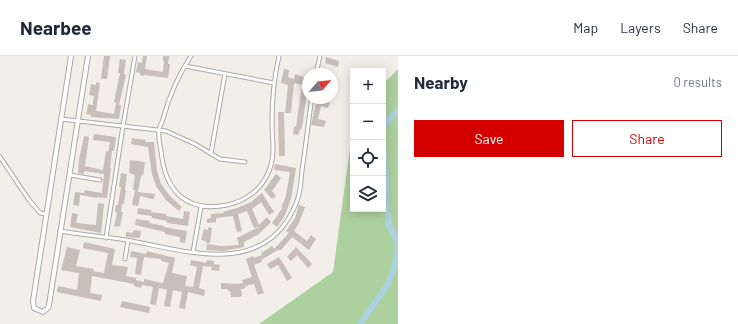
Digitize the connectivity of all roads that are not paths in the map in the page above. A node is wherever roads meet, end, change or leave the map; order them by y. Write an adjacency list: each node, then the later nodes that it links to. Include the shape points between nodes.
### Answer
1 (71, 56): 12 (street)
2 (88, 56): 13 (street)
3 (135, 56): 14 (street)
4 (192, 56): 7 (street)
5 (279, 56): 10 (street)
6 (320, 56): 8 (street)
7 (185, 66): 9 (street); 15 (street, via 171,92)
8 (317, 68)
9 (225, 74): 10 (street); 16 (street)
10 (274, 83): 21 (street, via 272,164 265,180 252,194 237,202)
11 (311, 104): 26 (street, via 298,198 285,224 268,241 249,251 224,255)
12 (61, 119): 13 (street); 22 (street)
13 (78, 122): 14 (street); 19 (street)
14 (123, 126): 15 (street); 24 (street)
15 (159, 130): 16 (street, via 174,134); 21 (street, via 162,162 168,180 182,198)
16 (210, 153): 18 (street, via 220,159)
17 (0, 158): 22 (street, via 29,200 40,212)
18 (245, 162)
19 (70, 175): 20 (street); 23 (street)
20 (100, 180)
21 (201, 207): 26 (street)
22 (46, 214): 23 (street, via 32,301 38,311 42,312 48,308)
23 (60, 232): 24 (street)
24 (106, 238): 25 (street)
25 (128, 241): 26 (street); 27 (street)
26 (193, 252)
27 (125, 259)

